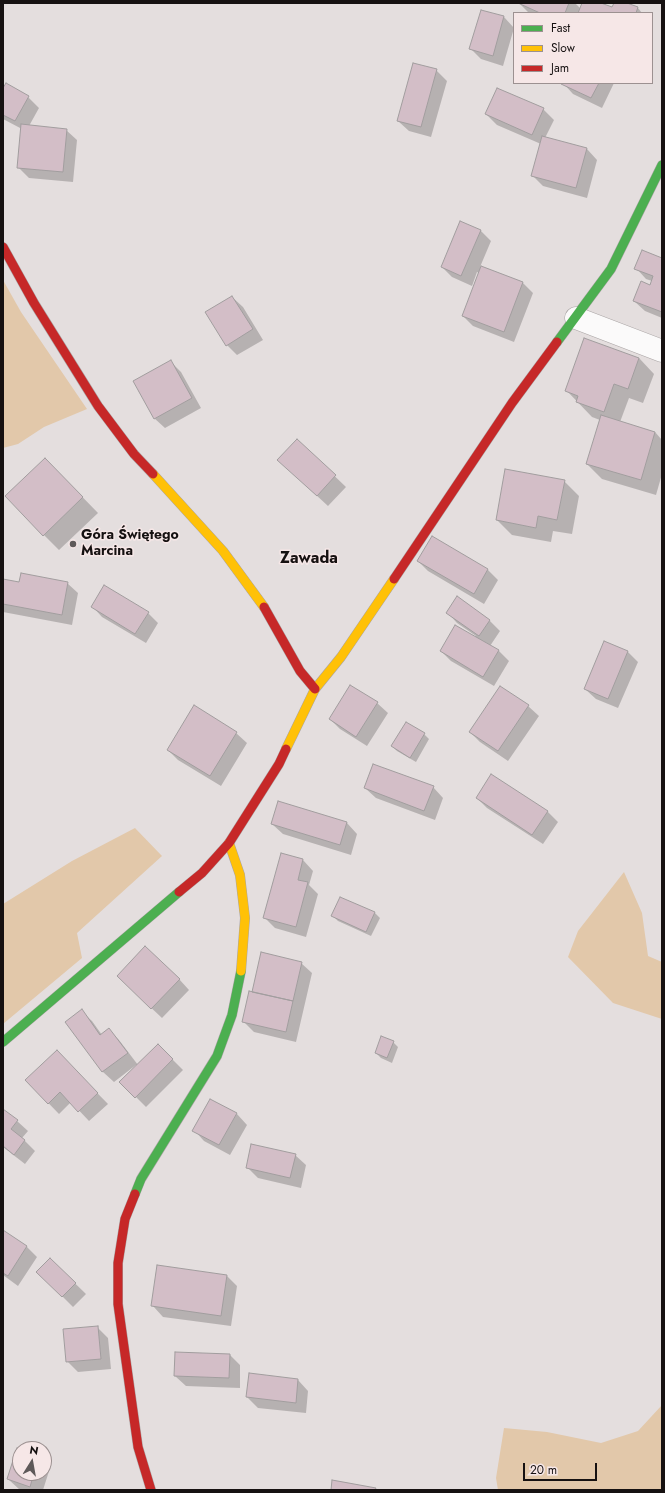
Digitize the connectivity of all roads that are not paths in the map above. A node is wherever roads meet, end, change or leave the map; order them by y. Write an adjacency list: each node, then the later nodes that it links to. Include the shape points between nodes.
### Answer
1 (662, 165): 3 (street, via 611,269)
2 (3, 247): 5 (street, via 34,303 98,406 134,454 223,551 266,610 300,671)
3 (576, 318): 4 (street); 5 (street, via 512,403 341,657)
4 (662, 351)
5 (314, 689): 6 (street, via 279,764)
6 (230, 843): 7 (street, via 202,873); 8 (street, via 240,875 245,918 242,967 232,1015 217,1056 141,1179 125,1219 118,1263 118,1304 138,1447)
7 (3, 1042)
8 (151, 1490)

